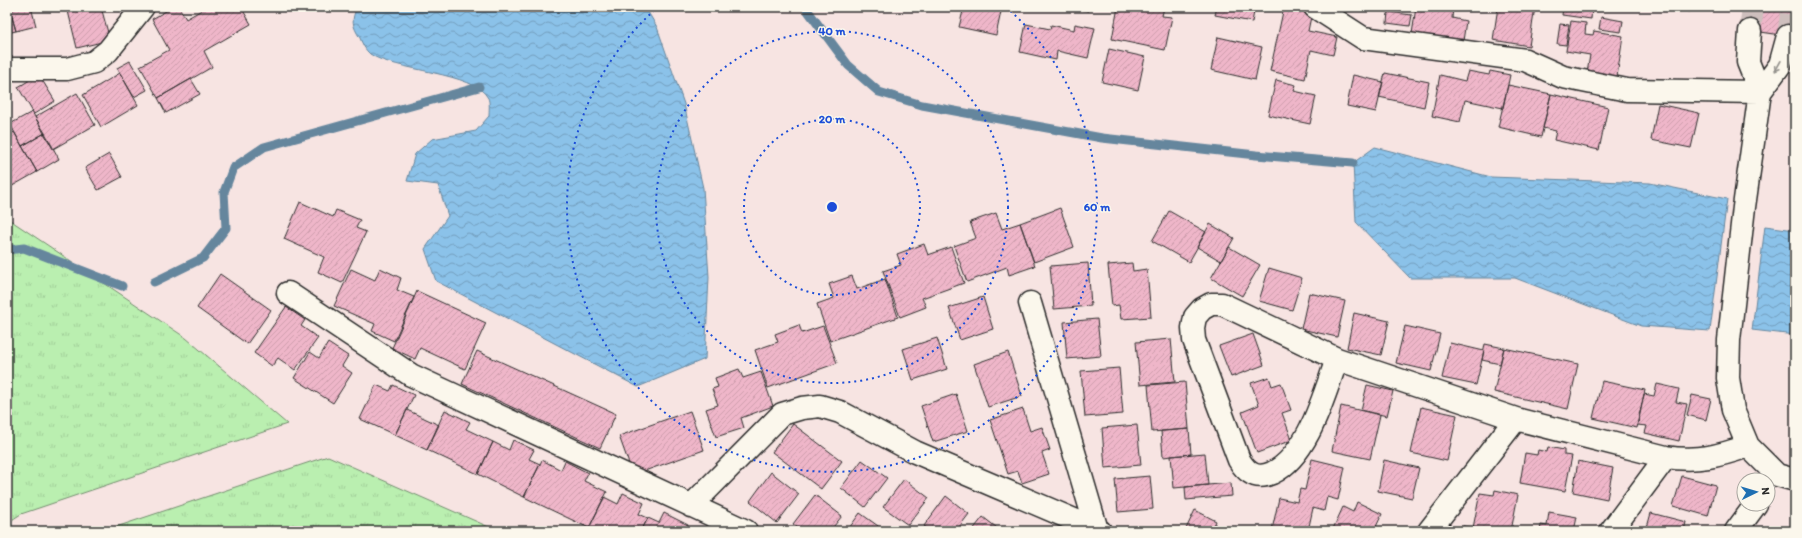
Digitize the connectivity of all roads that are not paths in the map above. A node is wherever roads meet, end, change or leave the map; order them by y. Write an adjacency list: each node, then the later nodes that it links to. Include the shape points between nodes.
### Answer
1 (142, 7): 5 (street, via 108,51 94,62 67,69)
2 (1315, 7): 6 (street, via 1363,38 1525,60 1563,77 1627,90)
3 (1750, 31): 6 (street, via 1748,62)
4 (1788, 36): 6 (street, one-way to 6, via 1780,66)
5 (7, 70)
6 (1760, 92): 11 (street, via 1729,340 1728,378 1733,410)
7 (288, 292): 14 (street, via 412,375)
8 (1030, 303): 16 (street)
9 (1337, 359): 9 (street, via 1316,416 1302,444 1279,469 1268,475 1257,476 1246,471 1236,453 1198,352 1193,328 1195,318 1202,309 1211,304 1222,304); 10 (street)
10 (1516, 419): 12 (street); 18 (street)
11 (1748, 446): 12 (street, via 1701,459 1683,460); 13 (street)
12 (1666, 457): 19 (street)
13 (1780, 481)
14 (691, 506): 16 (street, via 782,414 820,406 840,412 915,452); 17 (street)
15 (1750, 512): 20 (street)
16 (1098, 530)
17 (746, 531)
18 (1429, 531)
19 (1611, 531)
20 (1736, 531)

